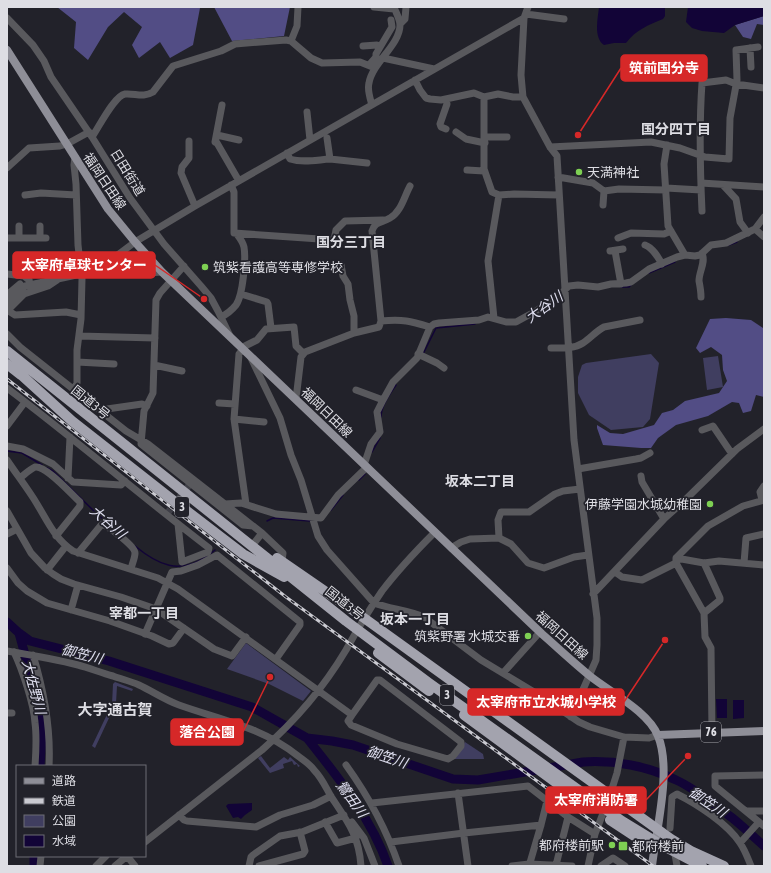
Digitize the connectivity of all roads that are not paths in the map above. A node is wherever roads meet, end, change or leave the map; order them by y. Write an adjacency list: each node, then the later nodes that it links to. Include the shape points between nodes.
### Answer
1 (298, 7): 10 (street, via 298,26)
2 (374, 7): 4 (street)
3 (406, 7): 9 (street, via 405,19)
4 (394, 8): 9 (street)
5 (526, 13): 7 (street); 19 (street); 24 (street, via 521,75)
6 (7, 18): 31 (street, 日田街道, via 33,45)
7 (564, 19)
8 (391, 20): 12 (street, via 392,27)
9 (400, 24): 14 (street, via 398,35)
10 (291, 41): 17 (street, via 311,58 322,63 360,62); 31 (street, via 235,44 173,66 148,95 119,96)
11 (363, 46): 12 (street)
12 (380, 47): 17 (street)
13 (7, 50): 39 (main road, 福岡日田線)
14 (383, 58): 17 (street); 19 (street)
15 (625, 64): 16 (street)
16 (684, 64)
17 (372, 66): 27 (street, via 368,92)
18 (751, 67): 21 (street, via 754,48 736,50)
19 (434, 69): 20 (street)
20 (415, 80): 25 (street, via 426,98); 27 (street)
21 (736, 84): 22 (street); 44 (street, via 730,118 729,159); 44 (street, via 724,80 702,83)
22 (764, 88)
23 (484, 97): 24 (street, via 498,94); 25 (street, via 474,93); 37 (street)
24 (523, 97): 41 (street)
25 (446, 99): 29 (street, via 447,104 440,124)
26 (222, 105): 32 (street)
27 (372, 105): 36 (street)
28 (307, 112): 36 (street)
29 (446, 130)
30 (456, 132): 37 (street, via 466,139)
31 (90, 134): 39 (street); 73 (street, 日田街道)
32 (217, 135): 35 (street); 53 (street, via 215,142)
33 (507, 137): 37 (street)
34 (327, 138): 47 (street)
35 (239, 140)
36 (310, 140): 43 (street)
37 (484, 140): 51 (street)
38 (189, 141): 66 (street, via 189,158 181,173)
39 (67, 144): 46 (main road, 福岡日田線); 49 (street, via 29,148)
40 (667, 145): 42 (street, via 648,142); 44 (street); 59 (street, via 664,164)
41 (550, 147): 42 (street); 45 (street)
42 (562, 147): 45 (street)
43 (287, 153): 47 (street, via 290,159 297,161); 53 (street)
44 (701, 155): 57 (street)
45 (557, 156): 52 (street)
46 (75, 157): 62 (street); 81 (main road, 福岡日田線, via 108,208)
47 (330, 159): 48 (street)
48 (368, 163)
49 (7, 168)
50 (467, 170): 51 (street)
51 (484, 171): 63 (street, via 492,192)
52 (558, 177): 60 (street, via 593,182); 64 (street)
53 (239, 181): 54 (street)
54 (231, 185): 66 (street); 76 (street, via 234,192)
55 (723, 185): 57 (street); 58 (street); 75 (street, via 736,199 740,222)
56 (410, 186): 69 (street, via 399,210)
57 (701, 187): 59 (street); 67 (street)
58 (764, 187)
59 (666, 189): 60 (street); 74 (street, via 668,226)
60 (604, 191): 65 (street)
61 (25, 195): 62 (street)
62 (76, 195): 92 (street)
63 (500, 195): 64 (street); 105 (street, via 488,261)
64 (560, 195): 97 (street)
65 (603, 205)
66 (195, 206): 73 (street)
67 (702, 211)
68 (764, 217): 72 (street)
69 (384, 220): 76 (street, via 345,221 336,230 334,240); 107 (street, via 376,225 372,234)
70 (19, 226): 79 (street)
71 (40, 226): 79 (street, via 43,238)
72 (755, 229): 75 (street); 77 (street)
73 (153, 230): 81 (street); 89 (street, 日田街道)
74 (671, 231): 80 (street, via 664,234 631,233); 85 (street)
75 (748, 232): 84 (street, via 726,243 711,245)
76 (236, 233): 99 (street, via 243,243 244,250)
77 (764, 237)
78 (7, 238): 79 (street)
79 (19, 238)
80 (618, 238)
81 (135, 242): 86 (street); 90 (main road, 福岡日田線)
82 (645, 245): 87 (street)
83 (616, 250): 96 (street)
84 (702, 253): 85 (street, via 695,256); 100 (street, via 704,258 699,280)
85 (685, 255): 87 (street)
86 (107, 264): 90 (street, via 111,271); 92 (street)
87 (662, 264): 96 (street, via 649,269 631,282)
88 (341, 265): 110 (street, via 348,284 354,316)
89 (184, 266): 95 (street); 104 (street, 日田街道, via 207,294)
90 (162, 272): 95 (main road, 福岡日田線)
91 (7, 274): 94 (street, via 24,276)
92 (81, 274): 93 (street); 103 (street)
93 (60, 277): 94 (street, via 51,275); 101 (street, via 25,286); 102 (street, via 48,286 24,294)
94 (29, 280): 98 (street)
95 (171, 280): 113 (main road, 福岡日田線); 114 (street, via 156,300)
96 (622, 284): 97 (street, via 598,287 574,285)
97 (565, 293): 105 (street, via 512,323); 117 (street)
98 (7, 294)
99 (241, 294): 104 (street, via 235,305); 109 (street, via 267,302)
100 (701, 297)
101 (7, 303)
102 (7, 311): 103 (street, via 15,315 66,312)
103 (81, 314): 112 (street)
104 (221, 317): 113 (street, 日田街道)
105 (494, 318): 108 (street, via 439,323)
106 (640, 320): 117 (street, via 604,327 583,343)
107 (381, 321): 108 (street, via 406,320); 110 (street, via 379,327)
108 (430, 327): 120 (street)
109 (271, 328): 115 (street, via 266,329 257,340); 119 (street, via 294,327 296,346)
110 (354, 333): 119 (street)
111 (7, 334): 130 (street)
112 (79, 336): 114 (street); 122 (street)
113 (230, 337): 115 (main road, 福岡日田線)
114 (155, 338): 125 (street)
115 (242, 348): 121 (main road, 福岡日田線); 136 (street, via 239,354)
116 (551, 348): 117 (street)
117 (568, 348): 151 (street)
118 (7, 351): 126 (highway, 国道3号 / 3)
119 (303, 353): 132 (street)
120 (418, 354): 127 (street); 133 (street, via 393,382)
121 (250, 356): 132 (main road, 福岡日田線); 163 (street, via 278,413 290,455)
122 (77, 362): 124 (street); 130 (street, via 77,383)
123 (7, 364): 126 (highway, 国道3号 / 3)
124 (114, 364)
125 (154, 365): 128 (street); 137 (street, via 153,393)
126 (19, 367): 162 (highway, 国道3号 / 3); 174 (highway, 3, via 47,379 84,406); 195 (highway, 3, via 72,421 243,554)
127 (444, 368)
128 (182, 371)
129 (7, 388): 134 (street)
130 (74, 389): 138 (street)
131 (356, 390): 133 (street)
132 (296, 399): 150 (main road, 福岡日田線)
133 (383, 400): 150 (street, via 377,415 380,432 371,444)
134 (25, 402): 141 (street); 144 (street)
135 (219, 403): 136 (street)
136 (235, 404): 139 (street)
137 (147, 406): 138 (street, via 142,404 107,409); 145 (street, via 144,411)
138 (103, 412): 145 (street)
139 (234, 419): 140 (street); 160 (street)
140 (264, 422)
141 (7, 426)
142 (764, 429): 148 (street)
143 (702, 430): 148 (street, via 713,426)
144 (70, 436): 154 (street); 155 (street)
145 (141, 440): 159 (street); 166 (street, via 144,447 243,525)
146 (7, 446): 154 (street, via 23,449 53,464)
147 (650, 453): 151 (street, via 642,458)
148 (732, 454): 164 (street)
149 (7, 460): 153 (street)
150 (366, 466): 163 (street, via 338,495 321,518); 168 (main road, 福岡日田線)
151 (578, 469): 157 (street)
152 (641, 476): 164 (street)
153 (20, 478): 172 (street); 172 (street, via 34,467 38,467 50,473 80,502 80,506)
154 (68, 478): 155 (street, via 73,482 121,485)
155 (125, 481): 165 (street)
156 (764, 486): 158 (street, via 760,492)
157 (580, 489): 173 (street, via 555,494 529,512 501,512 498,520); 178 (street)
158 (763, 500): 179 (street, via 743,506 708,526)
159 (225, 504): 160 (street); 166 (street)
160 (246, 504): 163 (street, via 276,514)
161 (7, 511): 167 (street)
162 (202, 511): 259 (highway, 国道3号 / 3, via 367,645 416,681 623,830); 260 (highway, 国道3号 / 3, via 346,621 525,752 622,820)
163 (314, 518): 191 (street, via 318,536 327,550)
164 (664, 519): 187 (street)
165 (178, 524): 165 (street, via 209,548 208,552 182,562)
166 (253, 526): 169 (street)
167 (17, 529): 170 (street); 186 (street, via 31,553)
168 (434, 532): 176 (main road, 福岡日田線); 191 (street, via 400,569)
169 (262, 533): 174 (street); 180 (street, via 283,553)
170 (7, 534)
171 (764, 534): 182 (street, via 746,538)
172 (56, 536): 175 (street)
173 (499, 538): 176 (street, via 470,539); 178 (street, via 511,544 528,563 544,568 560,561)
174 (255, 542): 180 (highway, 3)
175 (66, 546): 177 (street); 186 (street)
176 (451, 548): 197 (main road, 福岡日田線)
177 (78, 552): 185 (street); 185 (street, via 102,524 134,550)
178 (588, 555): 190 (street)
179 (676, 560): 181 (street); 187 (street, via 642,580 622,577); 194 (street)
180 (282, 561): 195 (highway, 3)
181 (704, 563): 182 (street); 194 (street, via 720,600)
182 (744, 563): 183 (street)
183 (764, 565)
184 (7, 568): 193 (street, via 18,583 36,597)
185 (131, 569): 188 (street)
186 (48, 570): 189 (street, via 61,579)
187 (615, 572): 190 (street)
188 (167, 582): 192 (street); 199 (street); 202 (street, via 172,572 219,556 300,622 300,626)
189 (78, 585): 192 (street); 193 (street)
190 (593, 594): 204 (street, via 597,653)
191 (374, 603): 195 (street); 203 (street, via 424,617)
192 (156, 609): 196 (street); 198 (street)
193 (71, 610): 198 (street)
194 (704, 613): 209 (street, via 705,637 711,648)
195 (363, 620): 205 (street); 219 (highway, 3)
196 (184, 628): 198 (street, via 171,644); 199 (street, via 214,649 232,656)
197 (540, 632): 203 (street); 204 (main road, 福岡日田線)
198 (145, 634)
199 (246, 637): 202 (street)
200 (12, 652): 201 (street); 213 (street, via 19,663 35,721)
201 (32, 655): 212 (street, via 78,665 138,684 179,705); 214 (street, via 47,712 50,743)
202 (276, 659): 205 (street)
203 (503, 673): 207 (street)
204 (590, 676): 207 (street); 210 (main road, 福岡日田線, via 643,716)
205 (317, 693): 206 (street); 212 (street)
206 (352, 715): 206 (street, via 377,680 380,680 461,742 461,746 448,759 397,744 351,725 348,721)
207 (571, 717): 211 (street, via 590,727)
208 (764, 731): 209 (main road, 76)
209 (712, 732): 210 (main road, 76)
210 (658, 735): 211 (street, via 649,738); 257 (main road, 福岡日田線, via 663,759 663,784)
211 (624, 737): 219 (street)
212 (276, 738): 218 (street, via 314,768); 224 (street)
213 (35, 765)
214 (48, 765)
215 (346, 765): 221 (street)
216 (764, 775): 223 (street, via 715,776 715,786)
217 (458, 793): 220 (street, via 528,786); 221 (street); 232 (street)
218 (331, 796): 224 (street, via 256,827 187,821); 225 (street)
219 (609, 798): 233 (street); 238 (highway, 3); 262 (highway, 3, via 691,851)
220 (547, 801): 226 (street); 228 (street)
221 (372, 803): 236 (street)
222 (764, 811): 223 (street)
223 (747, 812): 229 (street)
224 (179, 815): 235 (street)
225 (344, 815): 227 (street); 234 (street); 249 (street, via 364,838)
226 (568, 816): 233 (street); 242 (street)
227 (325, 822): 231 (street); 234 (street, via 335,842)
228 (542, 825): 232 (street); 241 (street)
229 (760, 825): 237 (street)
230 (670, 828): 237 (street, via 672,797 677,794 693,802)
231 (300, 832): 246 (street, via 280,836 253,855); 247 (street, via 303,854)
232 (464, 833): 236 (street); 251 (street)
233 (595, 834): 254 (street)
234 (356, 838): 248 (street)
235 (146, 841)
236 (390, 842): 250 (street)
237 (742, 842): 263 (street)
238 (673, 845): 258 (street); 261 (highway, 3)
239 (105, 857): 243 (street)
240 (123, 857): 244 (street); 245 (street)
241 (529, 865): 242 (street); 252 (street)
242 (556, 865): 253 (street)
243 (96, 866)
244 (115, 866)
245 (135, 866)
246 (249, 866)
247 (260, 866)
248 (361, 866)
249 (375, 866)
250 (399, 866)
251 (468, 866)
252 (512, 866)
253 (572, 866)
254 (588, 866)
255 (601, 866): 256 (street, via 613,858)
256 (625, 866)
257 (652, 866)
258 (677, 866)
259 (687, 866)
260 (702, 866)
261 (715, 866)
262 (724, 866)
263 (751, 866)

